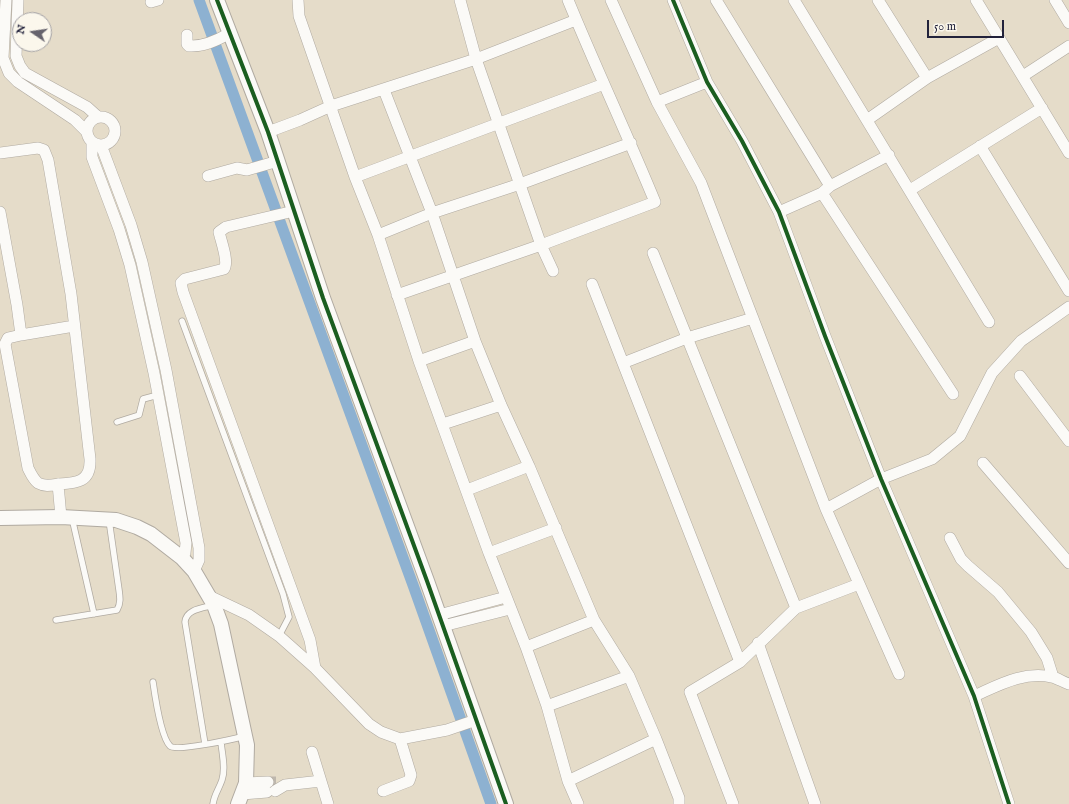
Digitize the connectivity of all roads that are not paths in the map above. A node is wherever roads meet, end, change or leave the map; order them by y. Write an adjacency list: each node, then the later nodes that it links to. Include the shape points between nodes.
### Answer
1 (6, 0): 32 (street, via 4,58 9,73 18,82 75,120)
2 (18, 0): 29 (street, via 16,56 20,66)
3 (217, 0): 17 (street)
4 (298, 0): 27 (street, via 299,16)
5 (460, 0): 20 (street)
6 (568, 0): 14 (street)
7 (611, 0): 26 (street)
8 (673, 0): 23 (street)
9 (716, 0): 45 (street)
10 (794, 0): 30 (street)
11 (878, 0): 22 (street)
12 (976, 0): 18 (street)
13 (1055, 0): 15 (street)
14 (576, 20): 20 (street); 24 (street)
15 (1069, 24)
16 (187, 35): 17 (street, via 189,46 204,44)
17 (225, 36): 33 (street)
18 (999, 38): 21 (street); 22 (street)
19 (1069, 46): 21 (street)
20 (476, 59): 25 (street); 31 (street)
21 (1022, 76): 28 (street)
22 (927, 78): 30 (street)
23 (708, 82): 26 (street); 48 (street, via 742,140)
24 (604, 84): 31 (street); 35 (street)
25 (384, 90): 27 (street); 40 (street)
26 (657, 102): 62 (street, via 701,183)
27 (331, 106): 33 (street); 43 (street)
28 (1042, 108): 36 (street); 38 (street)
29 (97, 116): 32 (street); 34 (street, via 105,116 116,127 109,143)
30 (867, 120): 39 (street)
31 (498, 124): 40 (street); 44 (street)
32 (86, 131): 34 (street, via 88,137)
33 (268, 132): 41 (street)
34 (96, 143): 54 (street, via 131,225); 55 (street, via 92,157)
35 (631, 143): 44 (street); 52 (street, via 655,202)
36 (980, 146): 46 (street); 59 (street)
37 (0, 153): 65 (street, via 38,148 46,153 71,294)
38 (1069, 153)
39 (889, 155): 45 (street); 46 (street)
40 (410, 157): 43 (street); 50 (street)
41 (274, 162): 42 (street, via 247,170 237,168); 49 (street)
42 (208, 176)
43 (355, 177): 51 (street)
44 (520, 184): 50 (street); 52 (street)
45 (826, 189): 48 (street); 74 (street)
46 (910, 190): 64 (street)
47 (0, 212): 66 (street)
48 (779, 212): 82 (street)
49 (289, 213): 103 (street, via 323,298); 108 (street, via 226,228 219,232 226,261 224,269 185,279 181,283 310,640)
50 (432, 213): 51 (street); 57 (street)
51 (378, 235): 60 (street)
52 (541, 245): 56 (street); 57 (street)
53 (653, 253): 67 (street)
54 (142, 262): 55 (street); 71 (street)
55 (130, 265): 72 (street)
56 (553, 271)
57 (454, 275): 60 (street); 68 (street)
58 (592, 284): 70 (street)
59 (1069, 291)
60 (398, 295): 69 (street)
61 (1069, 307): 82 (street, via 1022,341 992,373 960,436 932,459)
62 (753, 318): 67 (street); 85 (street)
63 (182, 321): 104 (lane, via 282,594 289,617)
64 (989, 322)
65 (74, 326): 66 (street); 83 (street, via 90,463 87,475 82,481)
66 (21, 335): 83 (street, via 8,338 5,344 28,468 32,478 40,484)
67 (687, 338): 70 (street); 98 (street)
68 (475, 341): 69 (street); 76 (street)
69 (419, 361): 78 (street)
70 (623, 363): 107 (street)
71 (166, 370): 72 (street); 94 (street, via 199,548 199,560)
72 (154, 373): 75 (street)
73 (1020, 376): 79 (street)
74 (953, 394)
75 (158, 395): 77 (lane, via 143,399 139,415); 92 (street, via 186,543)
76 (501, 405): 78 (street); 81 (street)
77 (117, 422)
78 (443, 424): 84 (street)
79 (1069, 441)
80 (984, 463): 93 (street)
81 (529, 466): 84 (street); 89 (street)
82 (881, 479): 85 (street); 114 (street)
83 (58, 484): 86 (street)
84 (467, 490): 91 (street)
85 (826, 509): 95 (street)
86 (66, 517): 87 (street); 88 (street); 100 (lane)
87 (0, 518)
88 (108, 519): 92 (street, via 151,534); 100 (lane, via 120,601 117,610)
89 (556, 528): 91 (street); 102 (street)
90 (950, 538): 111 (street, via 961,559 998,592 1031,632 1047,658)
91 (489, 553): 96 (street)
92 (182, 558): 94 (street)
93 (1069, 563)
94 (194, 571): 97 (street)
95 (859, 584): 98 (street); 109 (street)
96 (506, 597): 99 (street); 103 (street)
97 (211, 601): 104 (street, via 249,615); 117 (street, via 221,624); 121 (lane, via 189,613 185,622)
98 (796, 608): 105 (street)
99 (510, 609): 103 (street); 106 (street)
100 (94, 614): 101 (lane)
101 (56, 620)
102 (594, 620): 106 (street); 110 (street)
103 (441, 621): 116 (street)
104 (279, 636): 108 (street)
105 (758, 643): 107 (street); 133 (street)
106 (526, 647): 115 (street)
107 (740, 662): 132 (street, via 690,692)
108 (315, 668): 118 (street, via 369,724)
109 (899, 674)
110 (629, 676): 115 (street); 119 (street)
111 (1052, 677): 113 (street); 114 (street, via 1022,676)
112 (153, 682): 121 (lane, via 158,713 170,746 178,749)
113 (1069, 684)
114 (974, 696): 134 (street)
115 (547, 706): 124 (street)
116 (473, 721): 118 (street, via 447,730); 129 (street)
117 (245, 736): 120 (lane); 126 (street, via 247,758)
118 (400, 739): 125 (street, via 410,779)
119 (656, 739): 124 (street); 131 (street, via 679,798)
120 (221, 742): 121 (lane); 127 (lane, via 224,772)
121 (206, 744)
122 (312, 752): 123 (street)
123 (321, 781): 126 (street); 128 (street)
124 (568, 781): 130 (street)
125 (383, 791)
126 (242, 793)
127 (213, 804)
128 (328, 804)
129 (506, 804)
130 (578, 804)
131 (679, 804)
132 (733, 804)
133 (815, 804)
134 (1008, 804)

